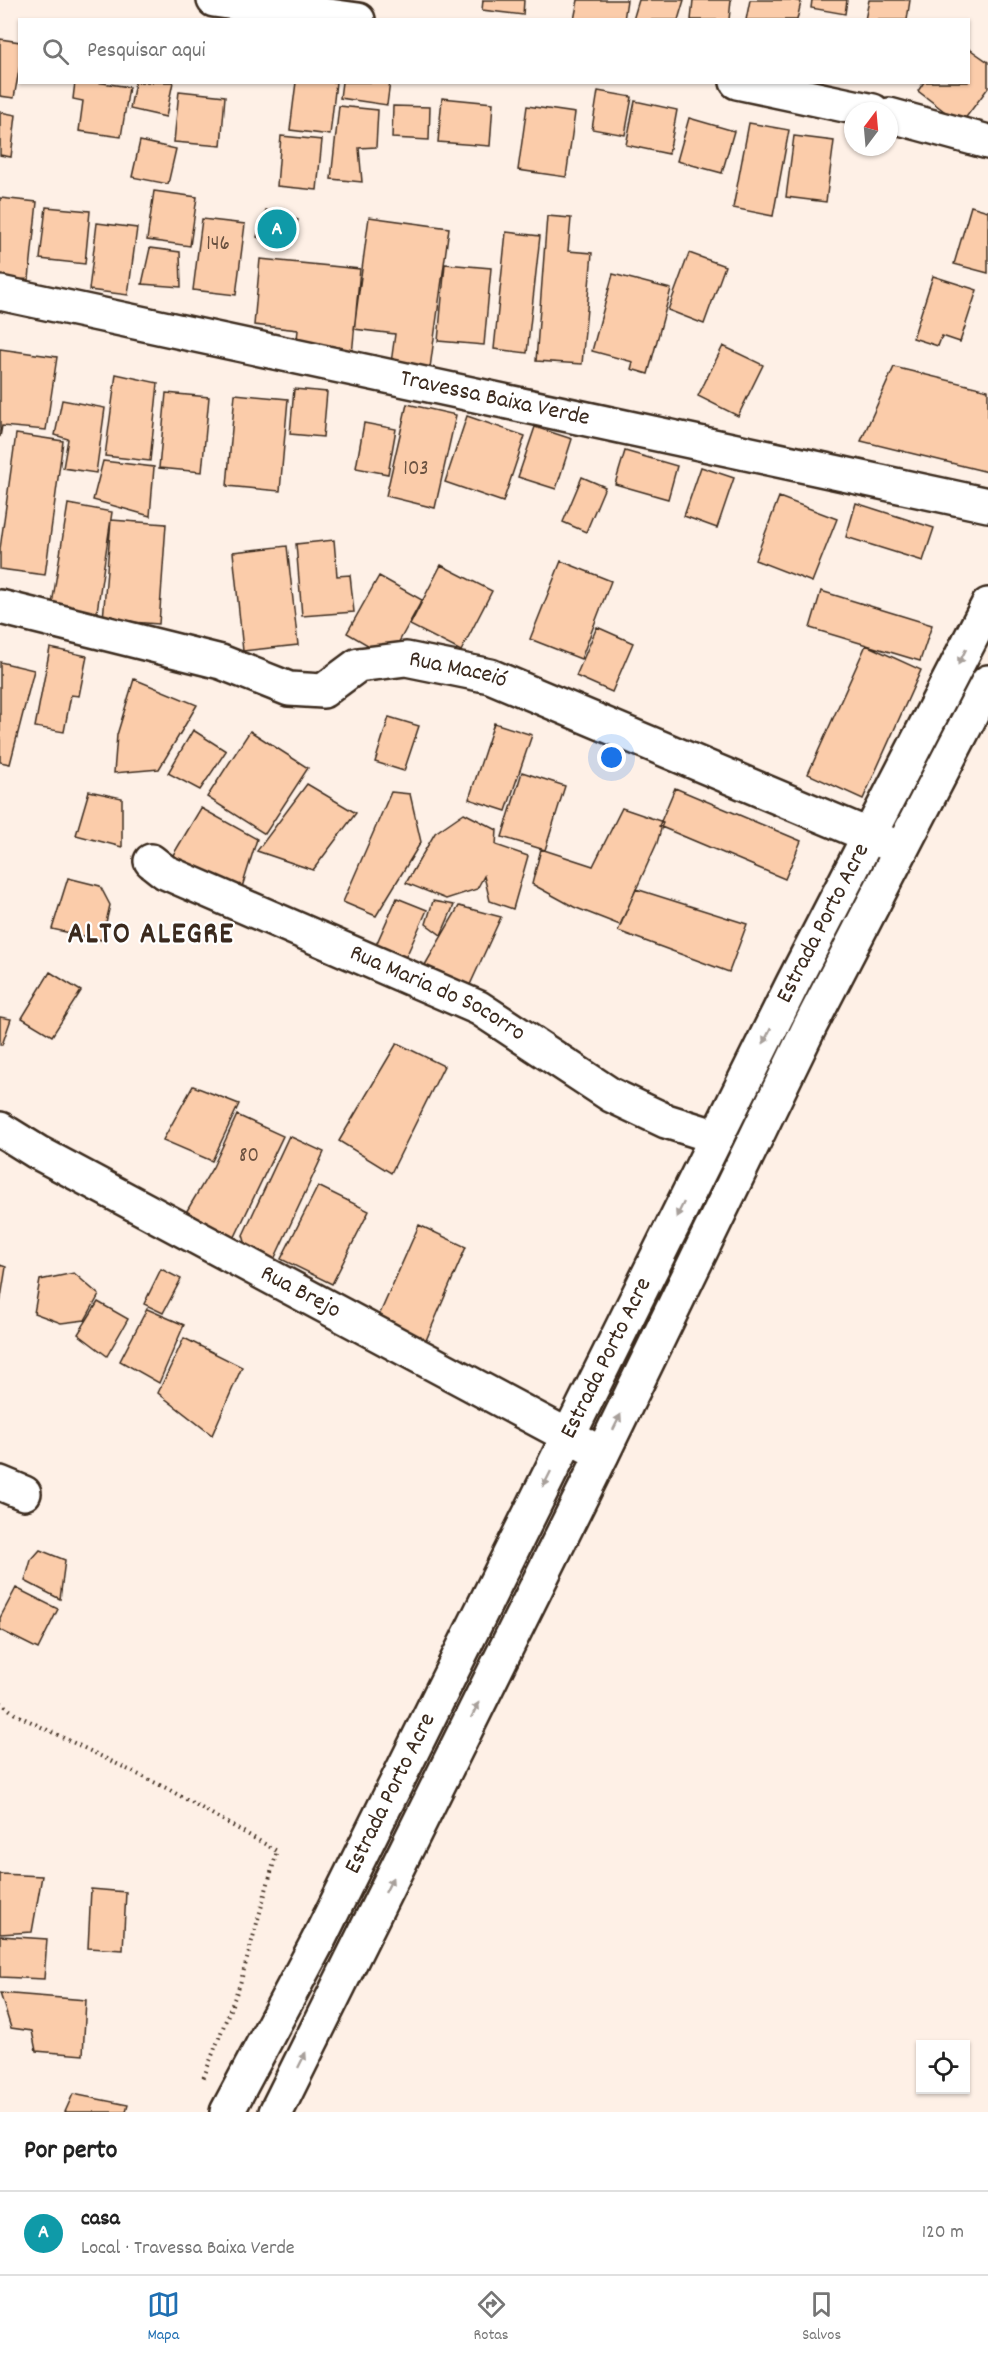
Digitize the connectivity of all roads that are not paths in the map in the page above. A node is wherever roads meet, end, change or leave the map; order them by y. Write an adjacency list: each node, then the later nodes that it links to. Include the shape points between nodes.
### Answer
1 (214, 0): 2 (street)
2 (344, 18)
3 (746, 84): 4 (street)
4 (844, 105)
5 (898, 117): 6 (street)
6 (988, 142)
7 (0, 293): 8 (street, Travessa Baixa Verde)
8 (988, 505)
9 (988, 604): 12 (street, Estrada Porto Acre, one-way to 12)
10 (0, 607): 12 (street, Rua Maceió, via 221,662 289,689 323,691 358,665 406,659 490,676)
11 (988, 682): 13 (street, Estrada Porto Acre)
12 (871, 835): 13 (street, Rua Maceió); 16 (street, Estrada Porto Acre, one-way to 16)
13 (901, 849): 18 (street, Estrada Porto Acre, one-way to 13, via 810,1026)
14 (151, 861): 16 (street, Rua Maria do Socorro, via 165,872 478,1008 611,1095 666,1121)
15 (0, 1129): 17 (street, Rua Brejo)
16 (717, 1137): 17 (street, Estrada Porto Acre, one-way to 17)
17 (568, 1437): 18 (street, Rua Brejo); 19 (street, Estrada Porto Acre, one-way to 19, via 317,1943)
18 (602, 1454): 20 (street, Estrada Porto Acre, one-way to 18)
19 (227, 2112)
20 (276, 2112)

